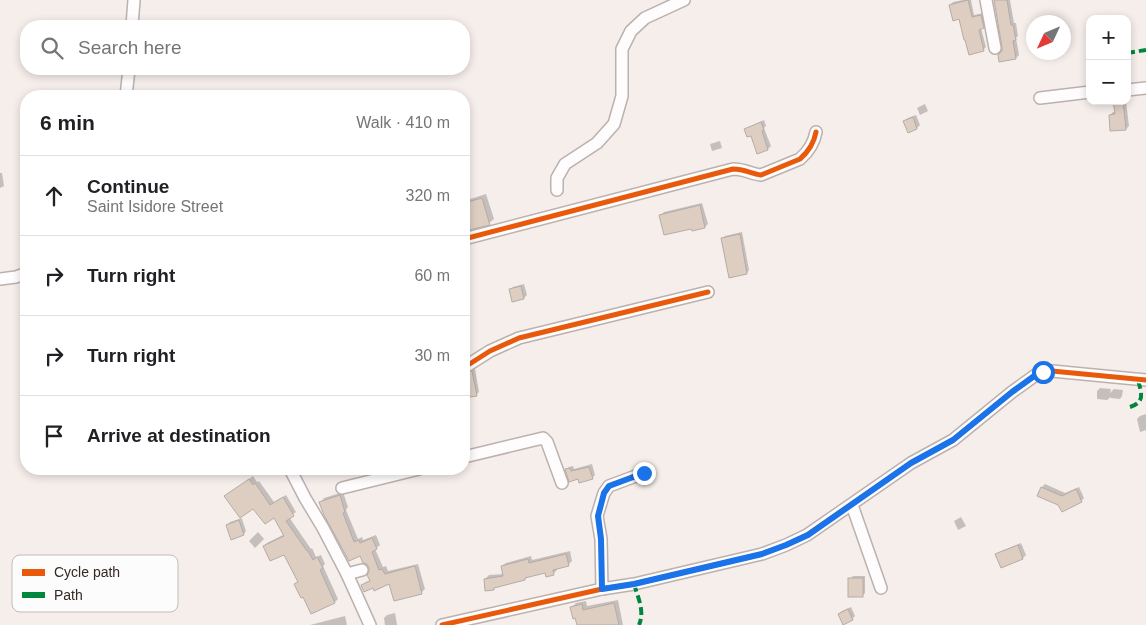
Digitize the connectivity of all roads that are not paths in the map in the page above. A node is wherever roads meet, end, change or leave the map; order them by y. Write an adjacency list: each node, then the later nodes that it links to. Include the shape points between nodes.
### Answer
1 (134, 0): 4 (street)
2 (684, 0): 13 (street, via 645,18 631,31 622,49 622,96 614,124 597,144 565,164 557,178)
3 (986, 0): 5 (street)
4 (132, 20)
5 (995, 48)
6 (128, 75): 8 (street)
7 (1146, 88): 9 (street)
8 (127, 90)
9 (1131, 90)
10 (1086, 92): 11 (street)
11 (1040, 98)
12 (816, 132): 14 (street, via 814,142 800,159 761,175 733,169)
13 (557, 190)
14 (470, 237)
15 (20, 275): 16 (street)
16 (0, 279)
17 (708, 292): 18 (street, via 520,338)
18 (470, 364)
19 (1146, 380): 26 (street, via 1052,371 1037,374 953,440 911,463)
20 (470, 456): 24 (street, via 542,438 547,442)
21 (644, 473): 30 (street, via 609,486 604,493 598,516)
22 (293, 475): 28 (street)
23 (395, 475): 25 (street)
24 (562, 483)
25 (342, 488)
26 (852, 505): 29 (street); 30 (street, via 808,535 762,554)
27 (362, 570): 28 (street)
28 (347, 574): 31 (street)
29 (881, 588)
30 (602, 589): 32 (street)
31 (370, 625)
32 (442, 625)

